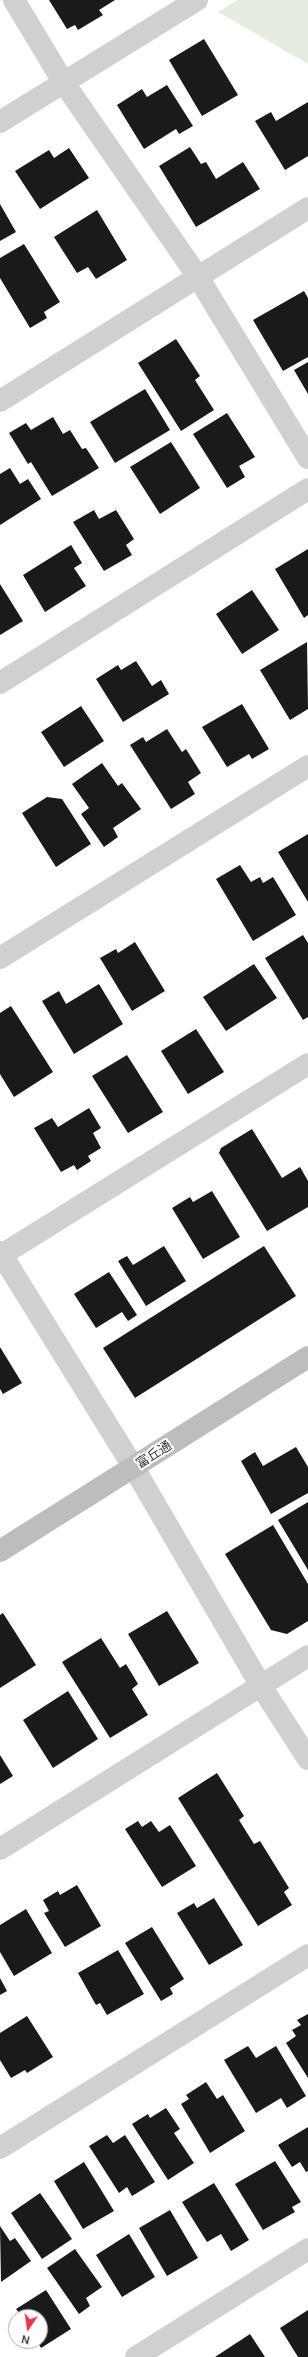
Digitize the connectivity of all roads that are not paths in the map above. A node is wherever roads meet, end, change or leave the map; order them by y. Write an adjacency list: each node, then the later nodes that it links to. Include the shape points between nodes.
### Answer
1 (14, 0): 3 (street)
2 (197, 0): 3 (street)
3 (64, 83): 4 (street); 6 (street)
4 (0, 122)
5 (308, 208): 6 (street)
6 (198, 277): 7 (street); 8 (street)
7 (0, 401)
8 (308, 458)
9 (308, 489): 10 (street)
10 (0, 683)
11 (308, 766): 12 (street)
12 (0, 958)
13 (308, 1064): 14 (street)
14 (1, 1254): 16 (street)
15 (308, 1357): 16 (street, 富丘通)
16 (134, 1468): 17 (street, 富丘通); 19 (street)
17 (0, 1551)
18 (308, 1656): 19 (street)
19 (262, 1686): 20 (street); 21 (street)
20 (308, 1759)
21 (0, 1849)
22 (308, 1955): 23 (street)
23 (0, 2148)
24 (308, 2249): 25 (street)
25 (136, 2357)

